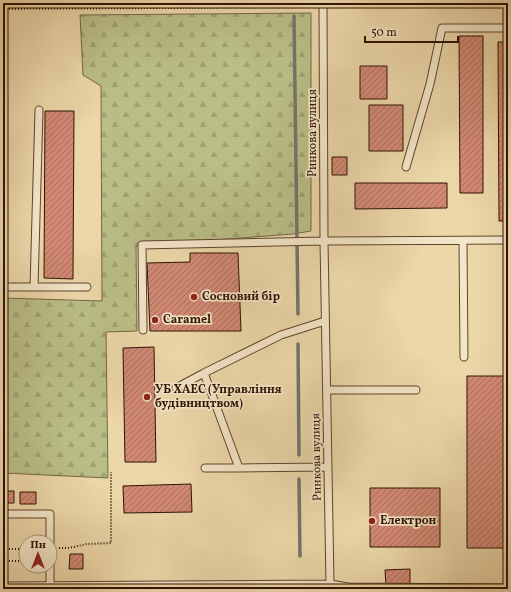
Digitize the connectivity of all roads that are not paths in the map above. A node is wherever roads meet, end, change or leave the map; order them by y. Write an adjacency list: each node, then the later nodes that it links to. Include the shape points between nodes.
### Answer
1 (323, 5): 6 (lane, Ринкова вулиця)
2 (508, 28): 4 (lane, via 442,28 430,84)
3 (39, 110): 9 (lane)
4 (406, 167)
5 (508, 240): 7 (lane)
6 (324, 241): 7 (lane); 11 (lane, Ринкова вулиця); 12 (lane, via 142,245)
7 (463, 241): 13 (lane)
8 (3, 286): 9 (lane)
9 (34, 287): 10 (lane)
10 (87, 287)
11 (326, 322): 14 (lane, via 280,335); 16 (lane, Ринкова вулиця)
12 (143, 330)
13 (464, 357)
14 (204, 373): 15 (lane); 20 (lane)
15 (176, 388)
16 (327, 390): 17 (lane); 18 (lane, Ринкова вулиця)
17 (416, 390)
18 (328, 467): 20 (lane); 24 (lane, Ринкова вулиця)
19 (204, 468): 20 (lane)
20 (239, 468)
21 (3, 514): 22 (lane, via 50,514)
22 (50, 534)
23 (50, 574): 26 (lane)
24 (330, 584): 27 (lane); 28 (lane, via 348,587)
25 (3, 586): 26 (lane)
26 (50, 586): 27 (lane)
27 (98, 588)
28 (508, 588)

